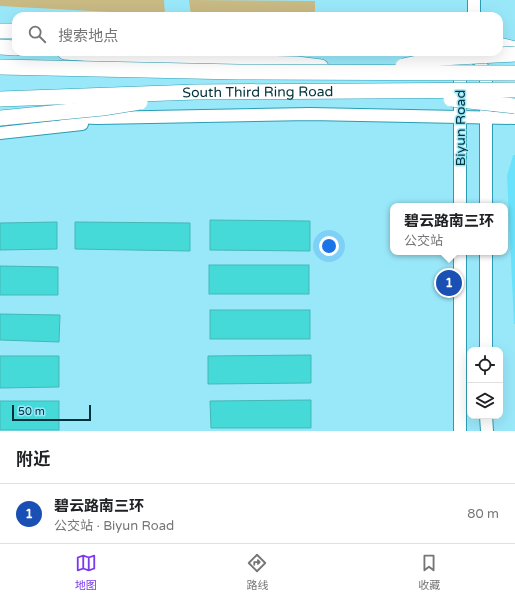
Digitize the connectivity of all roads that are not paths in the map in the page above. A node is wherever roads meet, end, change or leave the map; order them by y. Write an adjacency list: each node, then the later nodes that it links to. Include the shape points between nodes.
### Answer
1 (474, 0): 2 (street)
2 (474, 12)
3 (0, 31): 4 (highway)
4 (12, 31)
5 (503, 47): 8 (highway)
6 (0, 48): 7 (highway)
7 (12, 49)
8 (515, 49)
9 (515, 54): 10 (highway, bridge)
10 (503, 55)
11 (119, 56): 16 (highway, bridge, via 201,62 297,64)
12 (469, 56): 25 (street, Biyun Road, via 460,79)
13 (478, 56): 16 (highway, bridge, via 441,58)
14 (478, 56): 26 (street, Biyun Road, via 486,79)
15 (0, 67): 16 (highway, South Third Ring Road, bridge)
16 (371, 72): 17 (highway, South Third Ring Road, bridge)
17 (515, 73)
18 (515, 90): 19 (highway, South Third Ring Road, bridge)
19 (376, 91): 20 (highway, South Third Ring Road, bridge); 22 (highway, bridge)
20 (196, 92): 21 (highway, South Third Ring Road, bridge); 23 (highway, bridge, via 103,108)
21 (0, 98)
22 (515, 106)
23 (0, 116): 24 (street)
24 (177, 116): 25 (street, via 310,114); 28 (street)
25 (460, 117): 26 (street); 29 (street, Biyun Road)
26 (486, 118): 27 (street); 30 (street, Biyun Road)
27 (515, 118)
28 (0, 133)
29 (460, 203)
30 (486, 203)
31 (460, 255): 35 (street)
32 (486, 255): 33 (street)
33 (486, 347)
34 (486, 419): 36 (street)
35 (460, 431)
36 (486, 431)

